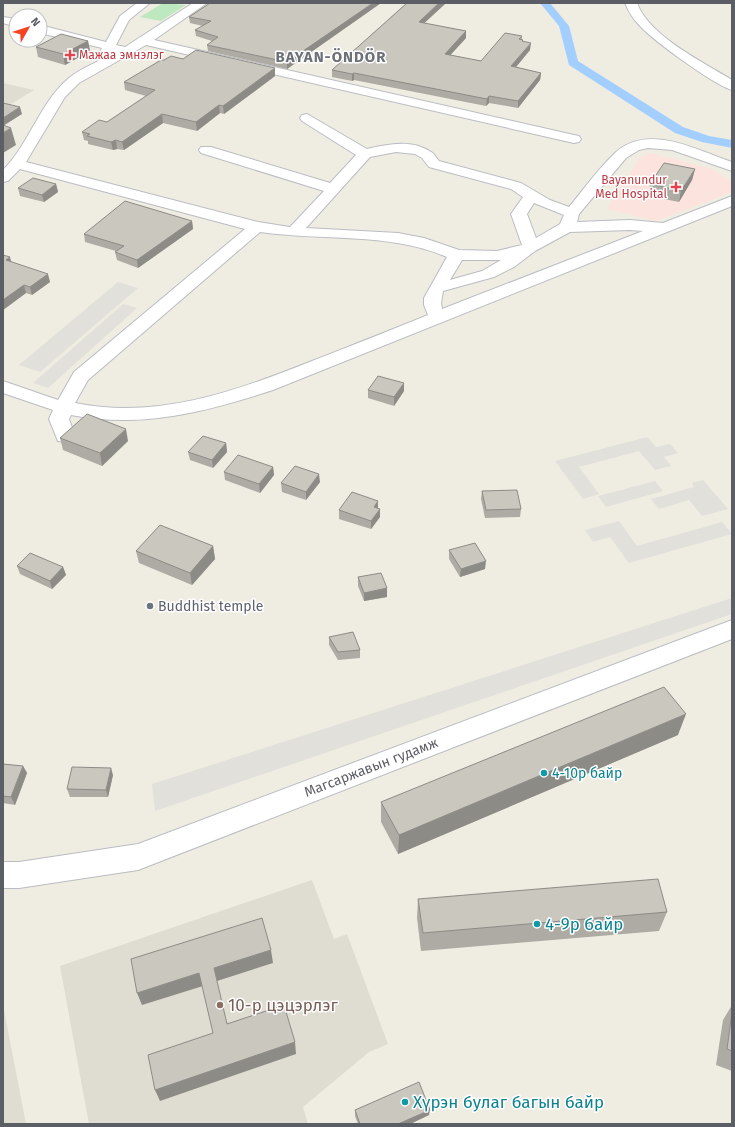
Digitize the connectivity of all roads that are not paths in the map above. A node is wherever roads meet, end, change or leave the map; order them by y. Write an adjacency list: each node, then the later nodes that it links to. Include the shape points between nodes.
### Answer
1 (144, 3): 6 (street, via 124,18)
2 (201, 3): 5 (street)
3 (631, 3): 9 (street, via 632,9 641,21 658,37)
4 (48, 31): 6 (street)
5 (144, 42): 7 (street); 11 (street)
6 (110, 47): 7 (street); 8 (street)
7 (127, 51): 8 (street)
8 (99, 66): 14 (street, via 74,80 60,95)
9 (732, 86)
10 (307, 118): 13 (street)
11 (574, 139)
12 (206, 150): 17 (street)
13 (365, 154): 17 (street); 18 (street, via 384,149 409,149 426,155 434,164 461,173 501,181)
14 (17, 164): 16 (street); 21 (street)
15 (731, 167): 20 (street, via 671,145 641,143 621,155)
16 (3, 178)
17 (334, 189): 23 (street)
18 (532, 195): 20 (street, via 555,208); 24 (street, via 519,214)
19 (732, 201): 22 (street)
20 (569, 220): 22 (street); 24 (street)
21 (256, 227): 23 (street); 29 (street, via 92,365 76,383)
22 (664, 228): 27 (street)
23 (294, 232): 25 (street, via 397,238 442,248)
24 (532, 246): 25 (street, via 511,254 491,257); 26 (street, via 494,272 473,280)
25 (456, 255): 26 (street)
26 (438, 287): 27 (street, via 432,303)
27 (438, 318): 29 (street, via 266,386 209,404 167,413 135,416 106,415)
28 (3, 386): 29 (street)
29 (64, 407): 30 (street, via 59,419)
30 (65, 436)
31 (732, 630): 32 (street, Магсаржавын гудамж, via 138,857 19,875)
32 (3, 875)

